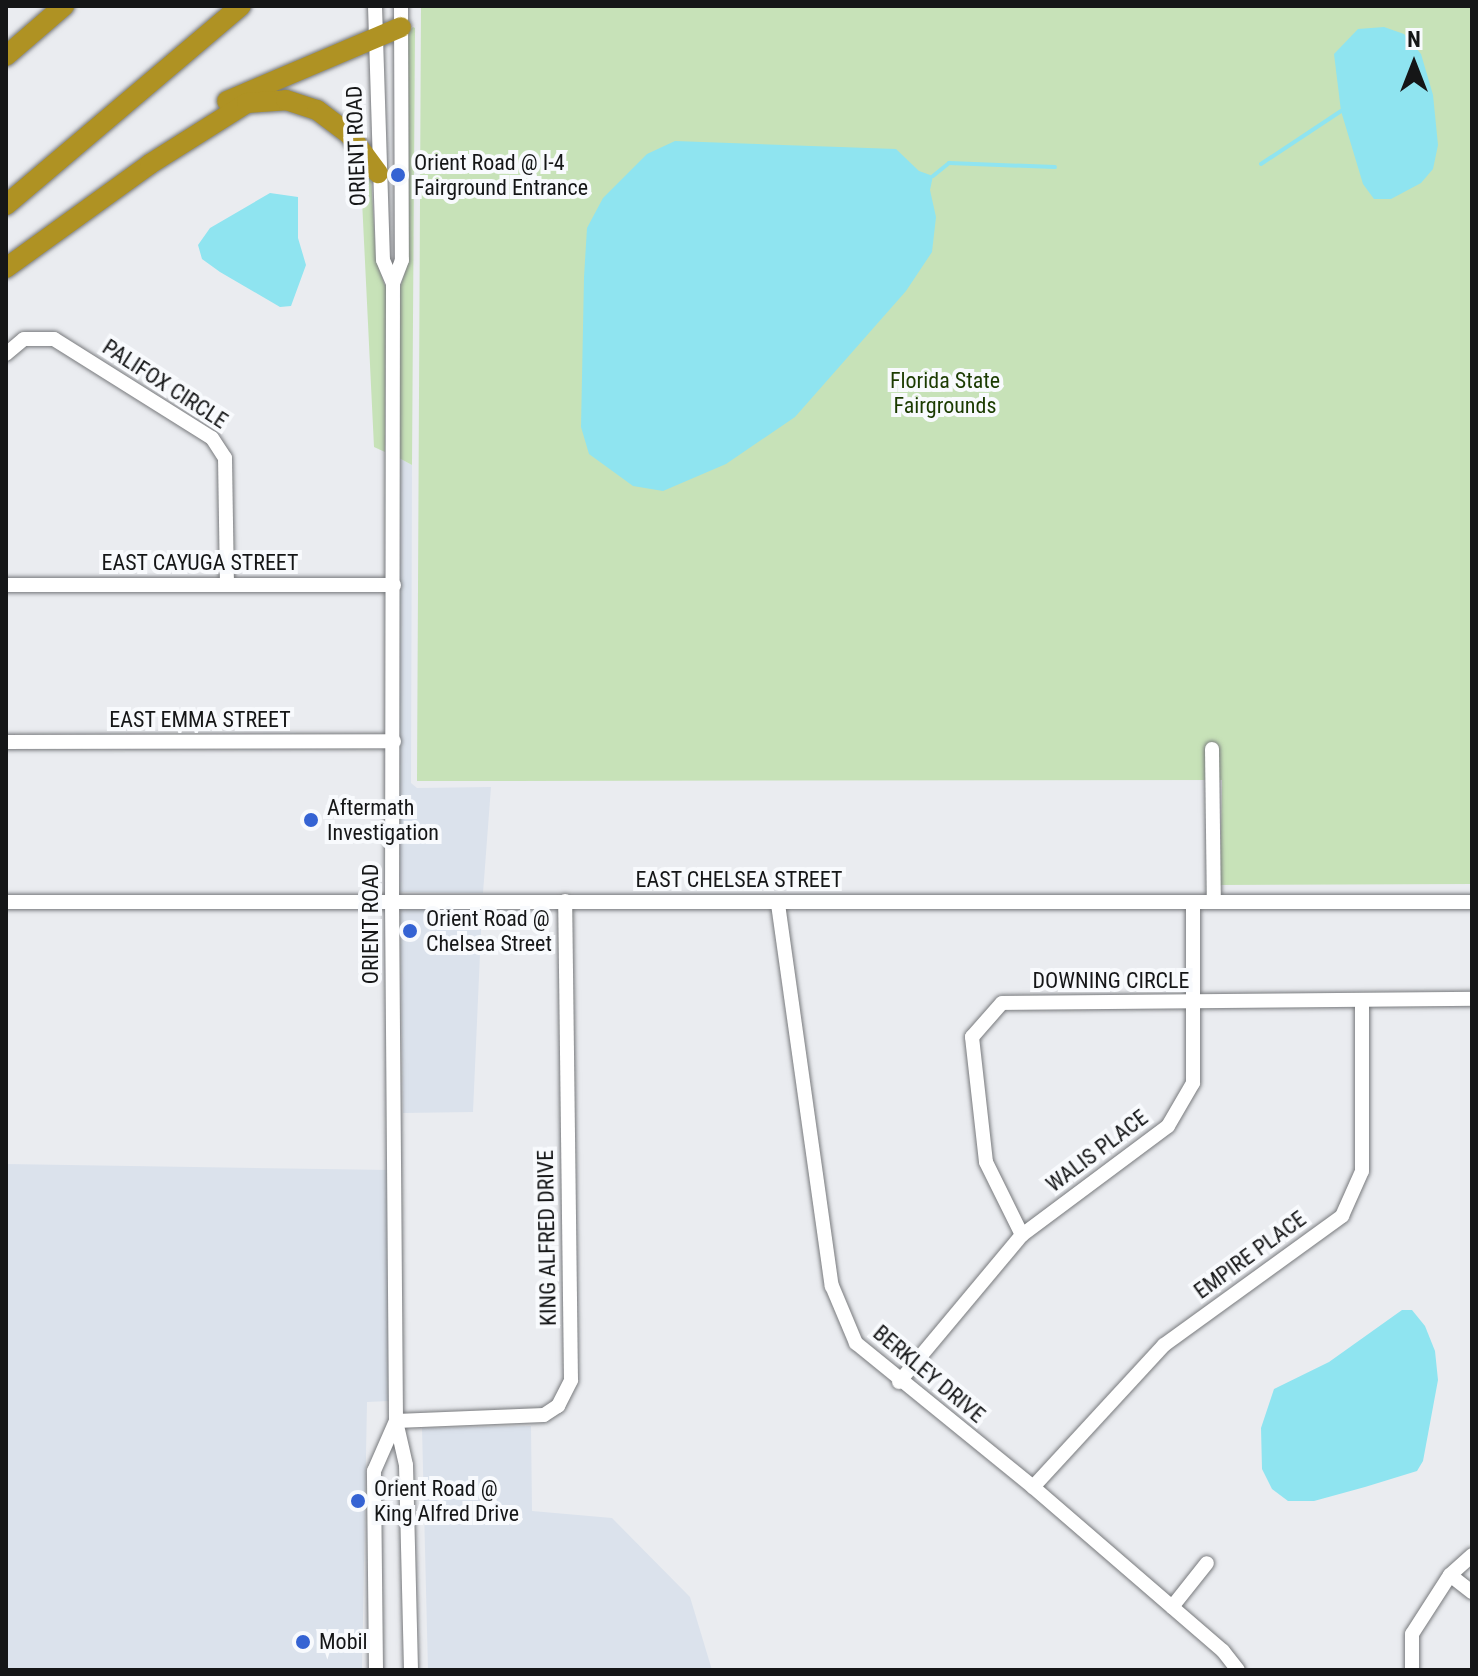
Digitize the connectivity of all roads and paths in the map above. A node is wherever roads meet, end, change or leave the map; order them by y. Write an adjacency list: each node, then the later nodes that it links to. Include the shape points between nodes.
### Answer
1 (64, 6): 7 (highway)
2 (241, 6): 10 (highway)
3 (375, 6): 6 (street, ORIENT ROAD)
4 (401, 6): 5 (street, ORIENT ROAD)
5 (401, 27): 6 (highway); 12 (street, ORIENT ROAD, via 402,260)
6 (375, 42): 8 (highway, via 233,95); 9 (street, ORIENT ROAD)
7 (6, 56)
8 (150, 164): 9 (highway, via 247,103 286,100 317,110 348,134); 11 (highway)
9 (378, 173): 12 (street, ORIENT ROAD, via 383,260)
10 (6, 205)
11 (6, 268)
12 (393, 283): 16 (street, ORIENT ROAD)
13 (6, 354): 15 (street, PALIFOX CIRCLE, via 24,339 54,339 212,438 225,458)
14 (6, 585): 15 (street, EAST CAYUGA STREET)
15 (227, 585): 16 (street, EAST CAYUGA STREET)
16 (394, 585): 17 (street, ORIENT ROAD)
17 (394, 741): 18 (street, EAST EMMA STREET); 20 (street, ORIENT ROAD)
18 (6, 742)
19 (1212, 749): 24 (street)
20 (392, 900): 21 (street, EAST CHELSEA STREET); 22 (street, EAST CHELSEA STREET); 32 (street, ORIENT ROAD)
21 (565, 901): 26 (street, EAST CHELSEA STREET); 32 (street, KING ALFRED DRIVE, via 571,1380 558,1406 544,1415)
22 (6, 902)
23 (1193, 902): 24 (street, EAST CHELSEA STREET); 26 (street, EAST CHELSEA STREET); 29 (street, WALIS PLACE)
24 (1214, 902): 25 (street, EAST CHELSEA STREET)
25 (1472, 902)
26 (778, 904): 31 (street, BERKLEY DRIVE, via 832,1286 856,1343)
27 (1472, 999): 28 (street, DOWNING CIRCLE)
28 (1362, 1002): 29 (street, DOWNING CIRCLE); 33 (street, EMPIRE PLACE, via 1362,1171 1342,1216 1164,1345)
29 (1193, 1003): 30 (street, WALIS PLACE, via 1193,1083 1168,1126); 30 (street, DOWNING CIRCLE, via 1002,1003 972,1037 986,1162)
30 (1022, 1235): 31 (street, WALIS PLACE)
31 (899, 1382): 33 (street, BERKLEY DRIVE)
32 (396, 1421): 39 (street, ORIENT ROAD, via 374,1471); 40 (street, ORIENT ROAD, via 406,1465)
33 (1033, 1487): 38 (street, BERKLEY DRIVE)
34 (1472, 1555): 36 (street)
35 (1207, 1563): 38 (street)
36 (1450, 1575): 37 (street); 42 (street, via 1412,1634)
37 (1472, 1592)
38 (1172, 1607): 41 (street, BERKLEY DRIVE)
39 (376, 1670)
40 (411, 1670)
41 (1238, 1670)
42 (1412, 1670)

